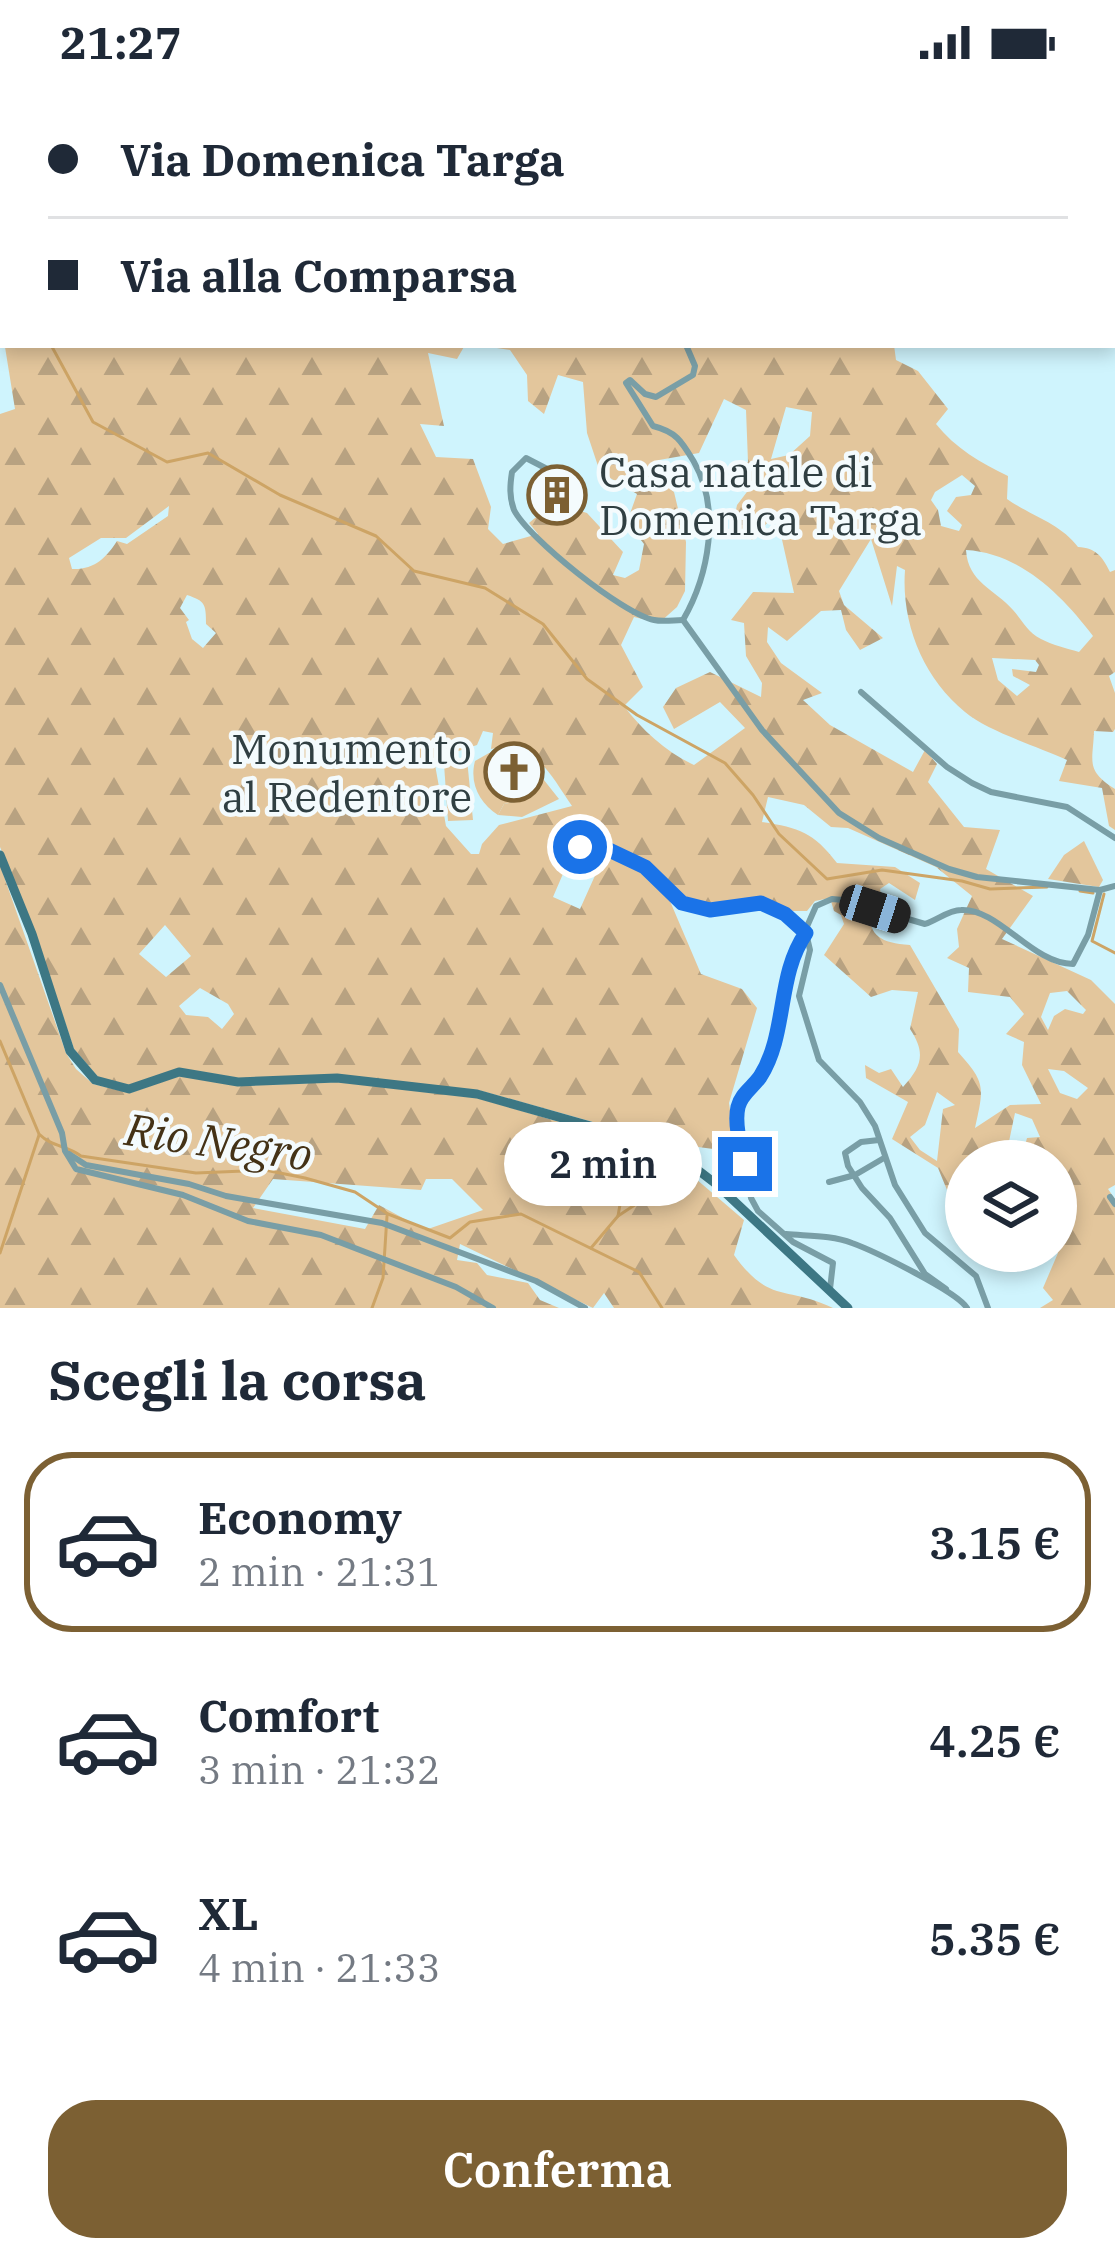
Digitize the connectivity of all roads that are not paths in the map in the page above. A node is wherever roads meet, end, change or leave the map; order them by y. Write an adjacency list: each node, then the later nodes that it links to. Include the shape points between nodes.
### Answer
1 (687, 348): 3 (street, via 693,375 679,385 656,397 626,383 653,426 680,438 705,480 706,555)
2 (565, 484): 3 (street, via 526,458 512,472 516,513 623,607 653,620)
3 (682, 620): 9 (street, via 762,730 839,813 977,877)
4 (861, 692): 5 (street, via 972,783 1066,807)
5 (1115, 838)
6 (580, 847): 10 (street, via 593,834 682,903 710,910 761,903)
7 (0, 855): 17 (main road, via 70,1051 95,1080 130,1089 179,1072 478,1094 681,1157)
8 (1115, 886): 9 (street)
9 (1100, 890): 10 (street, via 1073,964 962,910 925,924 832,899 816,906)
10 (806, 933): 12 (street, via 799,996 819,1060 860,1102); 17 (street, via 788,972 778,1033 737,1119 751,1198)
11 (0, 985): 13 (street)
12 (879, 1140): 14 (street); 15 (street, via 845,1153)
13 (65, 1147): 20 (street, via 76,1168 321,1235); 21 (street, via 86,1165 382,1223)
14 (884, 1158): 15 (street); 24 (street, via 926,1233 976,1276)
15 (855, 1175): 16 (street); 19 (street, via 926,1274)
16 (829, 1182)
17 (779, 1235): 18 (main road); 18 (street, via 833,1263); 19 (street, via 852,1242)
18 (830, 1289): 22 (main road)
19 (946, 1289): 23 (street)
20 (493, 1308)
21 (585, 1308)
22 (848, 1308)
23 (967, 1308)
24 (988, 1308)

